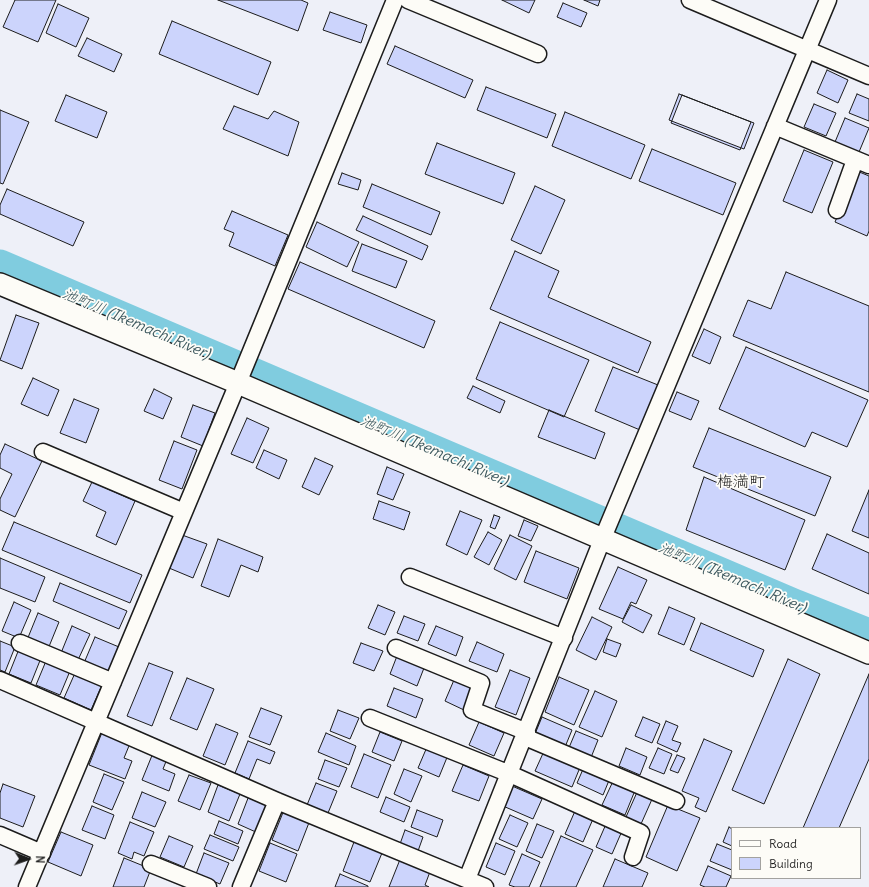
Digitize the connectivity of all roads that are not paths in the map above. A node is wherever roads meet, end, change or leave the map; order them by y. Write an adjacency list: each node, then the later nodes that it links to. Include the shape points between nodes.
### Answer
1 (395, 0): 12 (street)
2 (408, 0): 6 (street)
3 (690, 0): 5 (street)
4 (828, 0): 5 (street)
5 (807, 49): 7 (street); 8 (street)
6 (538, 54)
7 (869, 76)
8 (775, 126): 9 (street); 15 (street)
9 (862, 162): 10 (street)
10 (837, 210)
11 (0, 284): 12 (street)
12 (238, 383): 14 (street); 15 (street)
13 (43, 452): 14 (street)
14 (184, 512): 22 (street)
15 (602, 540): 17 (street); 20 (street)
16 (410, 577): 17 (street)
17 (564, 638): 25 (street)
18 (20, 643): 22 (street)
19 (396, 648): 25 (street, via 481,683 472,710)
20 (869, 653)
21 (0, 680): 24 (street)
22 (113, 682): 24 (street)
23 (370, 718): 26 (street)
24 (97, 722): 27 (street); 30 (street)
25 (526, 734): 26 (street); 28 (street)
26 (510, 774): 31 (street, via 641,833); 33 (street)
27 (277, 801): 33 (street); 36 (street)
28 (676, 801)
29 (0, 835): 30 (street)
30 (42, 853): 34 (street)
31 (633, 857)
32 (151, 864): 35 (street)
33 (467, 879): 37 (street)
34 (27, 887)
35 (208, 887)
36 (241, 887)
37 (484, 887)

